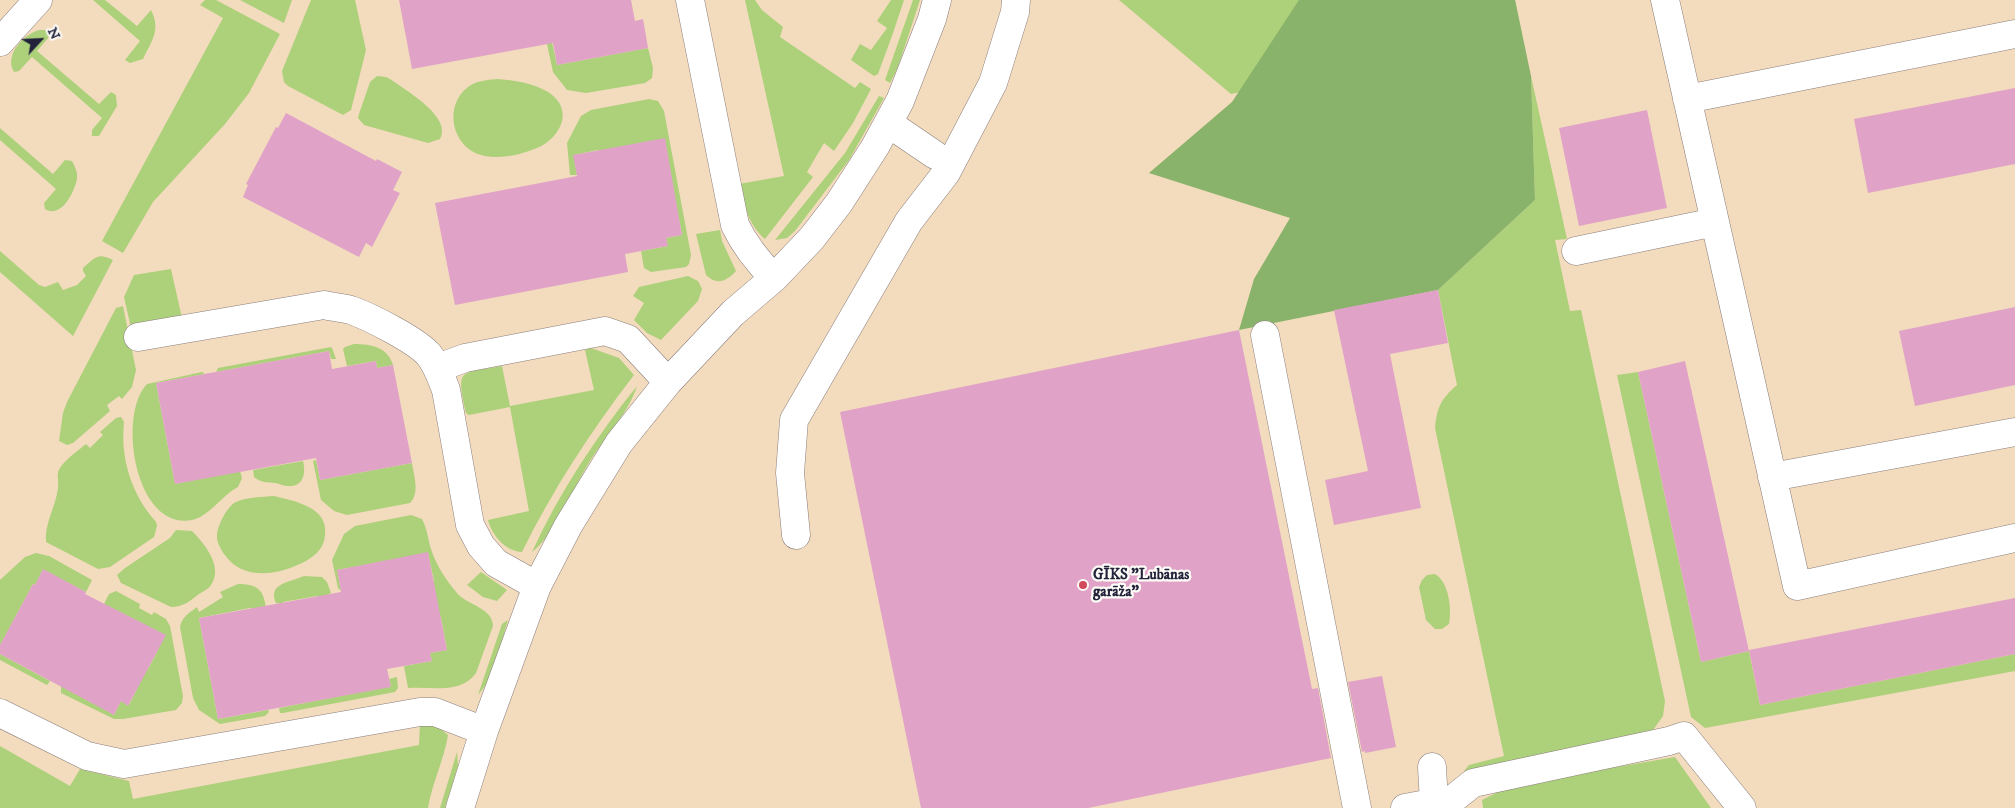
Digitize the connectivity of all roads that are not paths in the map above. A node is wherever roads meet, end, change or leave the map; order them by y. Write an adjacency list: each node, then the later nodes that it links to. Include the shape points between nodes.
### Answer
1 (38, 0): 7 (street)
2 (690, 0): 13 (street, via 735,225 754,258)
3 (938, 0): 9 (street)
4 (1016, 0): 20 (street, via 993,83 946,173 909,221 794,420 790,473)
5 (1665, 0): 8 (street)
6 (2015, 34): 8 (street)
7 (0, 42)
8 (1687, 99): 11 (street)
9 (888, 123): 10 (street); 13 (street, via 839,203 812,238)
10 (935, 155)
11 (1715, 222): 12 (street); 19 (street)
12 (1576, 251)
13 (774, 278): 17 (street, via 733,313)
14 (1265, 335): 29 (street)
15 (138, 337): 16 (street, via 324,305 351,310 387,327 428,353)
16 (438, 368): 17 (street, via 465,358 605,331 628,339); 22 (street, via 446,390 470,525 481,546 496,563)
17 (668, 382): 22 (street, via 619,443 568,526)
18 (2015, 432): 19 (street)
19 (1772, 477): 21 (street, via 1796,586)
20 (796, 535)
21 (2015, 538)
22 (537, 586): 24 (street)
23 (0, 713): 24 (street, via 87,756 124,764 420,712 435,712)
24 (484, 732): 28 (street)
25 (1432, 767): 27 (street)
26 (1460, 768): 27 (street)
27 (1444, 801): 30 (street); 31 (street, via 1473,783 1684,736)
28 (460, 808)
29 (1357, 808)
30 (1406, 808)
31 (1742, 808)

